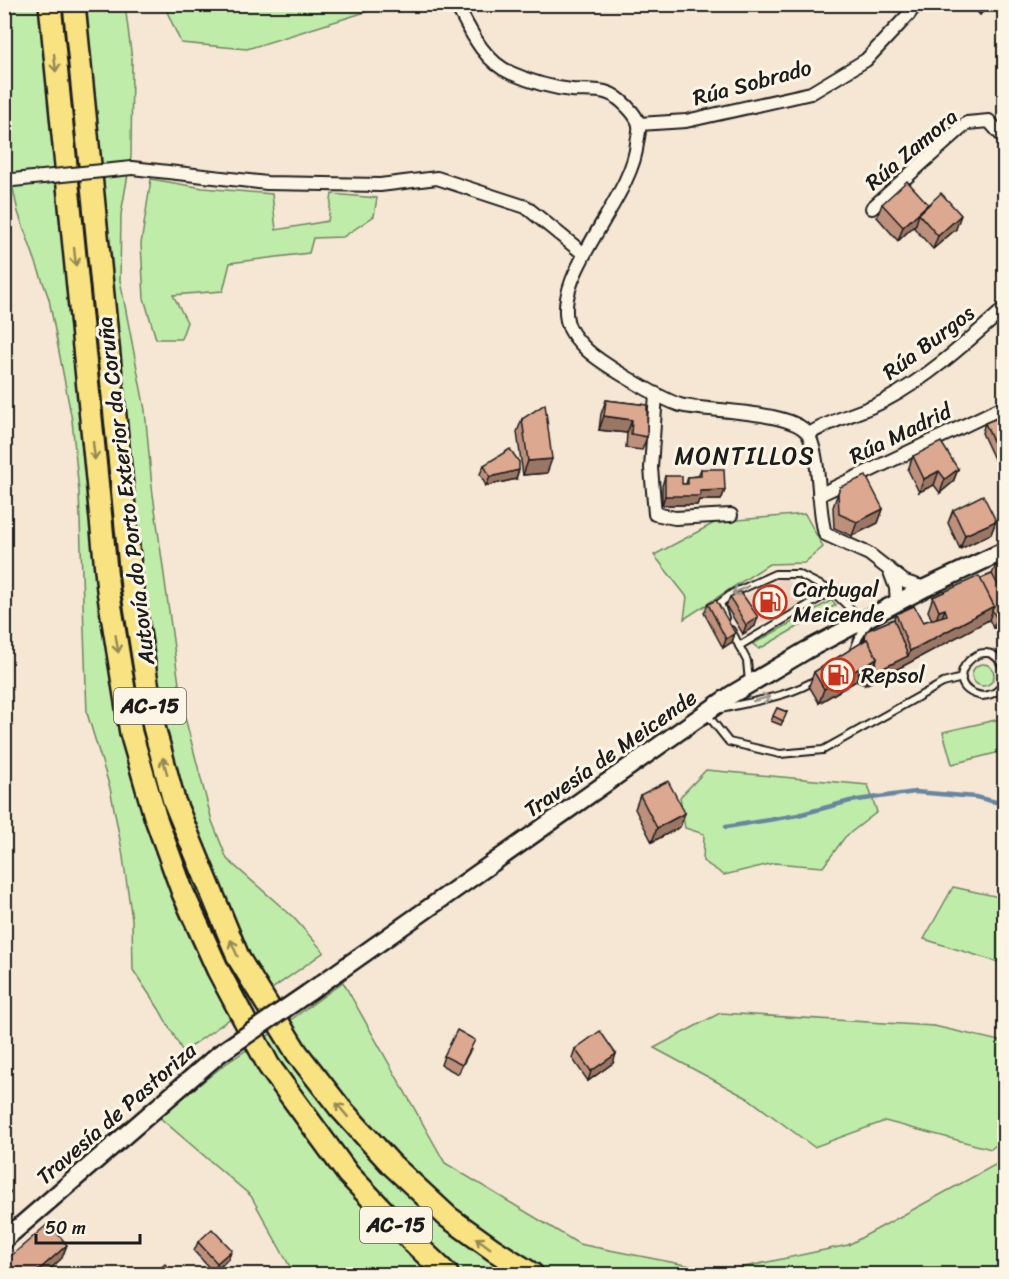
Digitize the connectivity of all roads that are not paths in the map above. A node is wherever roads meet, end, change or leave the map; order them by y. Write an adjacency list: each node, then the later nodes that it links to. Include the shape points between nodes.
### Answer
1 (50, 4): 31 (highway, Autovía do Porto Exterior da Coruña / AC-15, one-way to 31, via 108,590 130,733 155,816 183,893 218,970 269,1066 348,1174)
2 (74, 4): 32 (highway, Autovía do Porto Exterior da Coruña / AC-15, one-way to 2, via 448,1217 391,1164 297,1053 239,960 174,801 154,727 132,587)
3 (456, 4): 5 (street, via 486,56 510,73 569,90 609,93 628,107)
4 (916, 4): 5 (street, Rúa Sobrado, via 866,60 811,93 686,121)
5 (639, 124): 9 (street, via 636,154 625,184)
6 (1005, 138): 8 (street, Rúa Zamora, via 989,120 968,123)
7 (9, 181): 9 (street, bridge, via 132,168 267,183 380,185 437,178 526,207)
8 (872, 208)
9 (584, 254): 11 (street, via 571,280 566,302 569,328 585,349)
10 (1005, 309): 13 (street, Rúa Burgos, via 943,362 883,401)
11 (657, 394): 13 (street, via 680,405 789,421); 15 (street, via 651,468 655,514 675,518)
12 (999, 409): 14 (street, Rúa Madrid)
13 (808, 434): 14 (street)
14 (819, 495): 17 (street, via 825,534)
15 (731, 515)
16 (1005, 551): 18 (main road, Travesía de Meicende)
17 (889, 568): 18 (street, via 905,582); 20 (street)
18 (925, 588): 20 (main road, Travesía de Meicende)
19 (832, 591): 21 (lane); 22 (lane); 22 (lane, one-way to 22, via 798,574 774,574 733,593 720,603)
20 (897, 603): 21 (main road, Travesía de Meicende)
21 (868, 619): 23 (lane); 27 (main road, Travesía de Meicende)
22 (739, 646): 27 (lane, via 747,661)
23 (851, 657)
24 (826, 673): 28 (lane, one-way to 24, via 807,686)
25 (1005, 674): 26 (lane, via 996,692 982,696 969,691); 26 (lane, via 999,660 981,654 964,665)
26 (962, 678): 28 (lane, via 943,683 823,750 780,754 729,742)
27 (749, 685): 28 (main road, Travesía de Meicende)
28 (705, 713): 29 (main road, Travesía de Meicende, bridge)
29 (261, 1024): 30 (main road, Travesía de Pastoriza, bridge, via 219,1054)
30 (4, 1240)
31 (447, 1275)
32 (532, 1275)

